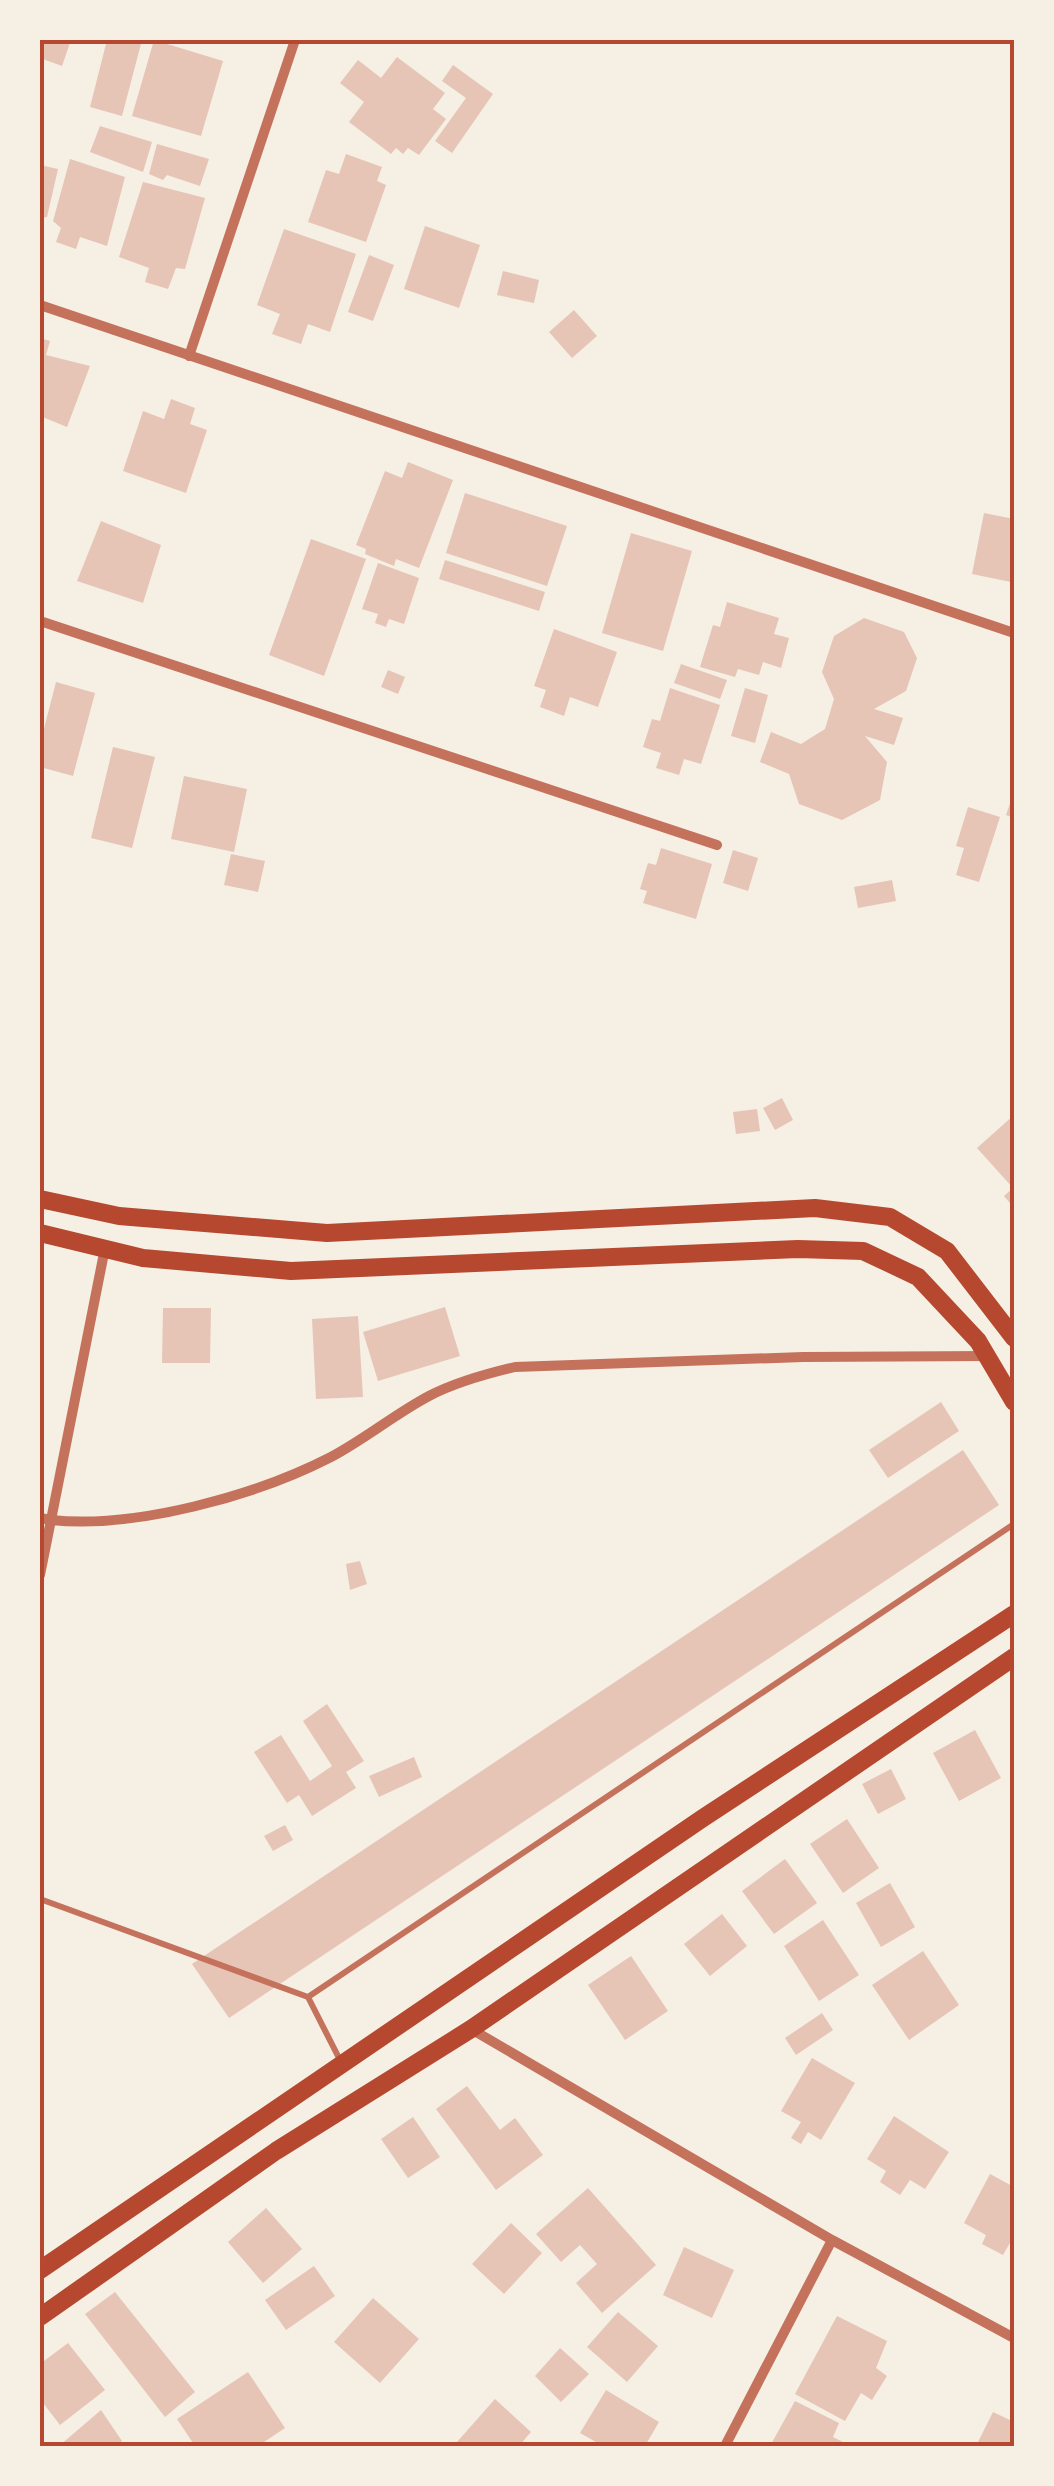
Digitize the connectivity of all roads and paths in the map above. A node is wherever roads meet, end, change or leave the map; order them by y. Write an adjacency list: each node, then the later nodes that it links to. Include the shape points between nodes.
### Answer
1 (295, 40): 3 (street)
2 (40, 305): 3 (street)
3 (189, 356): 5 (street)
4 (40, 621): 6 (street)
5 (1014, 633)
6 (717, 845)
7 (40, 1200): 10 (main road, via 119,1216 327,1233 815,1208 890,1217 947,1251)
8 (40, 1233): 9 (main road)
9 (106, 1247): 11 (main road, via 143,1258 291,1271 864,1251 918,1278); 13 (street)
10 (1014, 1338)
11 (989, 1356): 12 (main road); 13 (street, via 516,1367 428,1397 331,1456 250,1490 124,1520)
12 (1014, 1402)
13 (45, 1519): 15 (street)
14 (1014, 1524): 19 (lane)
15 (40, 1575)
16 (1014, 1614): 21 (main road)
17 (1014, 1658): 20 (main road)
18 (40, 1898): 19 (lane)
19 (308, 1997): 21 (lane)
20 (471, 2029): 23 (main road); 24 (street)
21 (342, 2064): 22 (main road)
22 (259, 2122): 23 (main road); 25 (main road)
23 (276, 2151): 26 (main road)
24 (832, 2240): 27 (street); 28 (street)
25 (40, 2270)
26 (40, 2317)
27 (1014, 2338)
28 (725, 2446)

